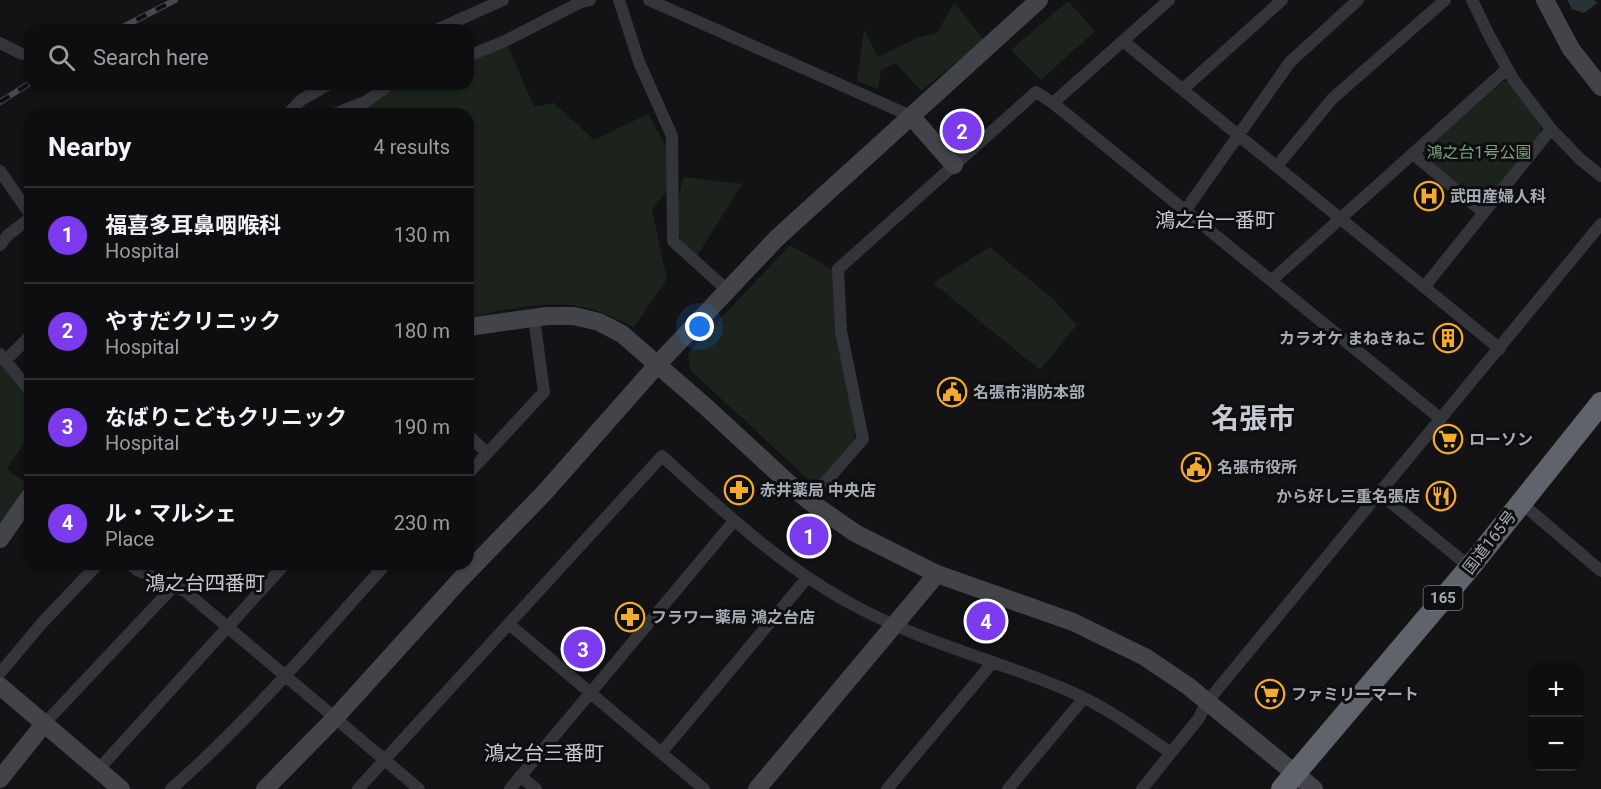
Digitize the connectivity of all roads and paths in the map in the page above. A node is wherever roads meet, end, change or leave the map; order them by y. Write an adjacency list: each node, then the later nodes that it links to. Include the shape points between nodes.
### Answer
1 (503, 0): 12 (street)
2 (590, 0): 16 (street)
3 (619, 0): 42 (street, via 639,62 672,136 673,241)
4 (649, 0): 25 (street)
5 (1039, 0): 25 (street)
6 (1169, 0): 13 (street)
7 (1282, 0): 19 (street)
8 (1358, 0): 27 (street, via 1290,62)
9 (1445, 0): 30 (street, via 1332,99)
10 (1472, 0): 17 (street)
11 (1545, 0): 18 (street, via 1571,49)
12 (449, 24)
13 (1123, 41): 19 (street); 22 (street)
14 (0, 43): 15 (street)
15 (22, 54)
16 (474, 54)
17 (1507, 69): 26 (street); 28 (street)
18 (1601, 87)
19 (1183, 89): 27 (street)
20 (318, 90): 23 (street)
21 (382, 90): 24 (street)
22 (1053, 103): 29 (street, via 1036,92); 34 (street)
23 (294, 108)
24 (350, 108)
25 (911, 116): 29 (street); 42 (street, via 777,238)
26 (1551, 129): 32 (street); 35 (street)
27 (1239, 135): 30 (street); 34 (street)
28 (1413, 154): 35 (street); 36 (street)
29 (954, 165): 56 (street, via 838,269 841,331 863,439)
30 (1276, 166): 36 (street)
31 (0, 171): 33 (street)
32 (1601, 176)
33 (24, 207)
34 (1185, 211): 40 (street)
35 (1484, 213): 41 (street)
36 (1340, 218): 40 (street); 41 (street)
37 (24, 221): 39 (street)
38 (1601, 224): 46 (street)
39 (0, 245)
40 (1272, 280): 51 (street)
41 (1425, 286): 46 (street)
42 (727, 290): 48 (street)
43 (534, 318): 44 (street); 48 (street, via 574,316 599,322 622,334); 53 (street, via 544,392)
44 (474, 326)
45 (24, 341): 47 (street)
46 (1500, 349): 51 (street)
47 (3, 357): 49 (street)
48 (658, 364): 56 (street); 61 (street)
49 (24, 383)
50 (1601, 403): 57 (highway, 国道165号 / 165)
51 (1441, 419): 55 (street)
52 (474, 441): 53 (street)
53 (487, 453): 54 (street)
54 (474, 467)
55 (1379, 493): 62 (street); 81 (street)
56 (809, 501): 69 (street, via 855,532)
57 (1520, 502): 62 (highway, 国道165号 / 165); 68 (street)
58 (24, 505): 60 (street)
59 (734, 521): 70 (street); 72 (street, via 662,456); 79 (street)
60 (0, 539)
61 (474, 565)
62 (1470, 567): 90 (highway, 国道165号 / 165)
63 (92, 570): 76 (street)
64 (137, 570): 71 (street)
65 (280, 570): 74 (street)
66 (381, 570): 77 (street)
67 (470, 570): 82 (street)
68 (1601, 571)
69 (938, 574): 73 (street); 81 (street, via 1054,615 1117,643 1145,657)
70 (807, 578): 73 (street); 84 (street)
71 (174, 586): 74 (street); 83 (street)
72 (509, 624): 79 (street); 86 (street)
73 (895, 626): 75 (street); 99 (street)
74 (227, 628): 77 (street); 87 (street)
75 (993, 662): 80 (street); 100 (street)
76 (0, 673)
77 (285, 676): 82 (street); 92 (street, via 212,754)
78 (0, 686): 83 (street)
79 (590, 693): 84 (street); 88 (street)
80 (1084, 698): 85 (street); 101 (street)
81 (1207, 702): 85 (street); 90 (street)
82 (335, 718): 86 (street); 93 (street)
83 (44, 724): 87 (street); 89 (street)
84 (661, 753): 98 (street)
85 (1171, 753): 102 (street)
86 (384, 760): 94 (street); 95 (street)
87 (98, 770): 91 (street)
88 (520, 776): 96 (street); 97 (street)
89 (0, 779)
90 (1288, 781): 103 (street)
91 (121, 789)
92 (171, 789)
93 (265, 789)
94 (358, 789)
95 (419, 789)
96 (510, 789)
97 (536, 789)
98 (704, 789)
99 (757, 789)
100 (887, 789)
101 (1008, 789)
102 (1142, 789)
103 (1314, 789)

